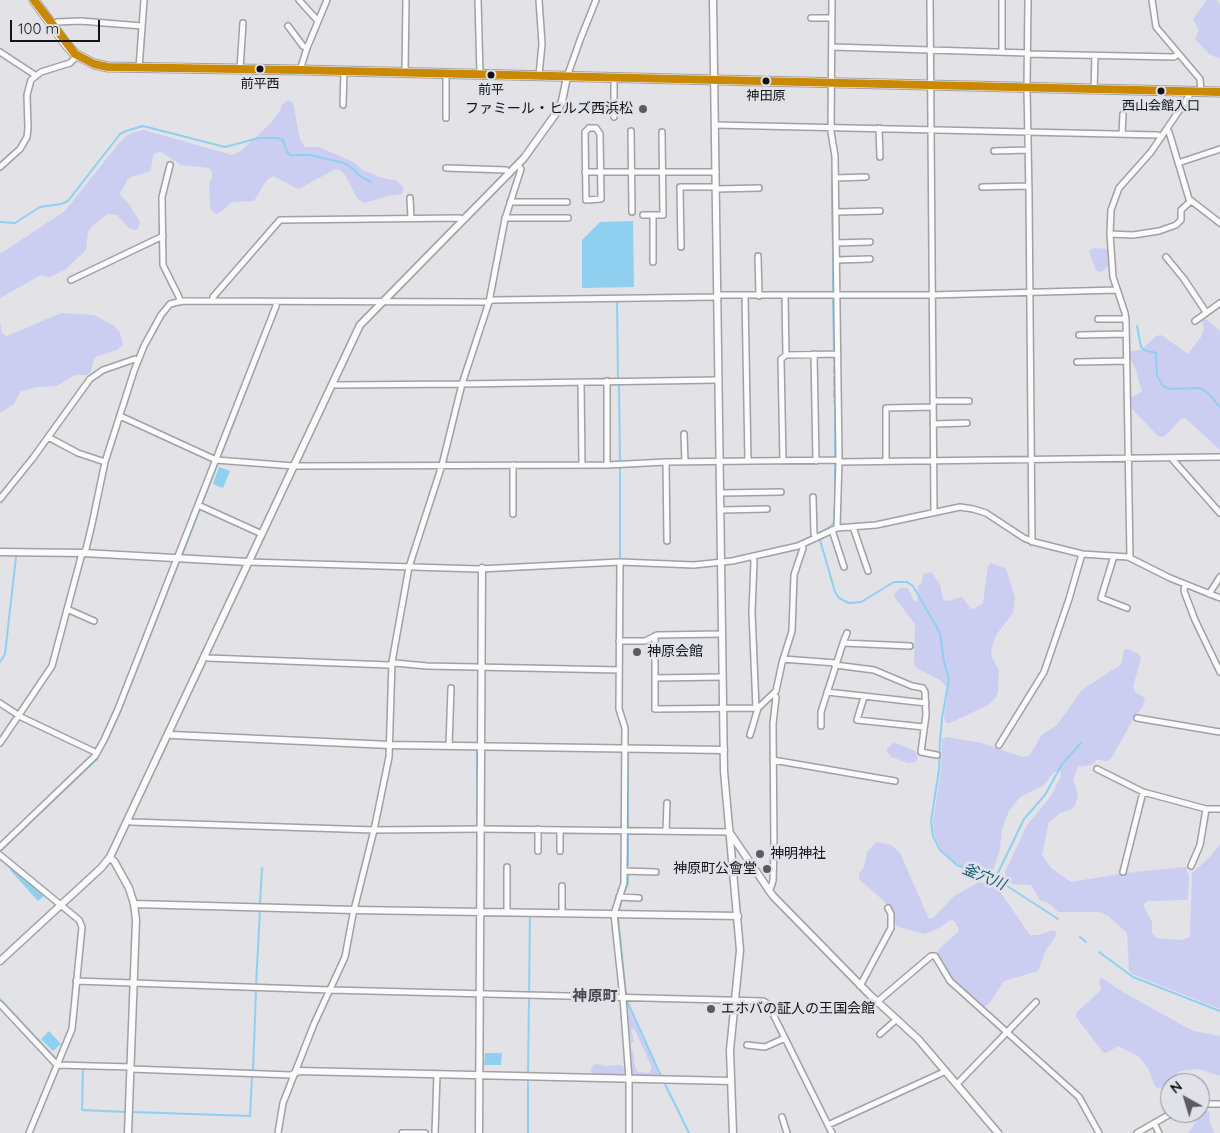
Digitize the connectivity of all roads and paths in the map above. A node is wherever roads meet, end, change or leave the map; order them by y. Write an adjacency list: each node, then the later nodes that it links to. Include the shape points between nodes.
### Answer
1 (34, 0): 19 (main road)
2 (144, 0): 20 (street)
3 (299, 0): 17 (street)
4 (327, 0): 17 (street)
5 (406, 0): 35 (street)
6 (478, 0): 38 (street)
7 (539, 0): 39 (street, via 542,44)
8 (596, 0): 40 (street)
9 (713, 0): 42 (street)
10 (832, 0): 16 (street)
11 (930, 0): 24 (street)
12 (1002, 0): 26 (street)
13 (1028, 0): 27 (street)
14 (1152, 0): 28 (street, via 1156,27)
15 (811, 18): 16 (street)
16 (832, 18): 22 (street)
17 (318, 21): 23 (street)
18 (243, 23): 32 (street)
19 (52, 26): 20 (street, via 57,22 81,21); 29 (main road)
20 (142, 26): 31 (street)
21 (288, 26): 23 (street)
22 (832, 47): 24 (street); 43 (street)
23 (307, 48): 33 (street)
24 (929, 50): 26 (street); 44 (street)
25 (0, 52): 37 (street)
26 (1002, 52): 27 (street)
27 (1028, 53): 30 (street); 45 (street)
28 (1178, 54): 30 (street); 48 (street, via 1200,79)
29 (77, 56): 31 (main road, via 100,66); 37 (street, via 70,63)
30 (1095, 56): 46 (street)
31 (139, 68): 32 (main road)
32 (240, 69): 33 (main road)
33 (300, 70): 34 (main road)
34 (344, 71): 35 (main road); 50 (street)
35 (404, 73): 36 (main road)
36 (446, 74): 38 (main road); 52 (street)
37 (35, 75): 71 (street, via 27,95 27,137 20,149)
38 (480, 75): 39 (main road)
39 (539, 76): 40 (main road)
40 (567, 77): 41 (main road); 70 (street, via 557,112)
41 (614, 78): 42 (main road); 53 (street)
42 (714, 81): 43 (main road); 54 (street)
43 (830, 83): 44 (main road); 55 (street)
44 (929, 86): 45 (main road); 57 (street)
45 (1027, 88): 46 (main road); 61 (street)
46 (1094, 90): 47 (main road)
47 (1189, 92): 48 (main road); 58 (street)
48 (1201, 92): 49 (main road)
49 (1220, 92)
50 (343, 105)
51 (1123, 114): 62 (street)
52 (446, 118)
53 (614, 118)
54 (715, 124): 55 (street); 77 (street)
55 (831, 127): 56 (street); 80 (street)
56 (879, 128): 57 (street); 67 (street)
57 (930, 130): 61 (street); 113 (street)
58 (1166, 130): 63 (street); 68 (street)
59 (631, 131): 75 (street)
60 (662, 132): 76 (street)
61 (1028, 132): 62 (street); 65 (street)
62 (1122, 134): 63 (street)
63 (1161, 137): 99 (street, via 1117,191 1111,210)
64 (1220, 148): 68 (street)
65 (1028, 150): 66 (street); 81 (street)
66 (994, 151)
67 (880, 157)
68 (1178, 163): 86 (street)
69 (170, 165): 100 (street, via 162,197)
70 (518, 165): 78 (street); 87 (street, via 521,168)
71 (0, 167)
72 (446, 168): 78 (street, via 506,170)
73 (586, 172): 74 (street); 74 (street, via 586,200 601,199); 74 (street, via 585,132 596,128 600,134)
74 (600, 172): 75 (street)
75 (632, 172): 76 (street); 90 (street)
76 (662, 172): 77 (street); 93 (street, via 663,215)
77 (716, 172): 83 (street)
78 (509, 174): 97 (street)
79 (866, 177): 80 (street)
80 (835, 178): 91 (street)
81 (1029, 186): 82 (street); 111 (street)
82 (982, 187)
83 (716, 188): 84 (street); 103 (street, via 680,187); 114 (street)
84 (759, 188)
85 (410, 198): 94 (street)
86 (1191, 201): 98 (street); 99 (street, via 1181,210 1181,220 1176,225 1133,235)
87 (510, 202): 88 (street); 95 (street)
88 (567, 202)
89 (880, 211): 91 (street)
90 (632, 212)
91 (836, 212): 102 (street)
92 (643, 215): 93 (street)
93 (653, 215): 108 (street)
94 (411, 218): 97 (street); 118 (street, via 280,220 213,297)
95 (505, 218): 96 (street); 119 (street)
96 (568, 218)
97 (463, 220): 122 (street)
98 (1220, 223)
99 (1110, 234): 110 (street)
100 (162, 236): 109 (street); 120 (street, via 163,265)
101 (870, 242): 102 (street)
102 (836, 243): 107 (street)
103 (681, 247)
104 (758, 256): 116 (street)
105 (1166, 257): 124 (street)
106 (870, 259): 107 (street)
107 (837, 260): 112 (street)
108 (654, 262)
109 (71, 280)
110 (1117, 290): 111 (street); 126 (street)
111 (1029, 293): 113 (street); 151 (street)
112 (837, 295): 113 (street); 117 (street); 131 (street)
113 (932, 295): 142 (street)
114 (718, 296): 115 (street); 119 (street); 136 (street)
115 (746, 296): 116 (street); 156 (street)
116 (759, 296): 117 (street)
117 (785, 296): 132 (street)
118 (213, 301): 120 (street); 121 (street)
119 (490, 301): 122 (street); 140 (street)
120 (180, 302): 133 (street, via 166,308)
121 (276, 302): 122 (street); 152 (street)
122 (381, 303): 139 (street, via 360,325)
123 (1220, 303): 124 (street)
124 (1206, 312): 127 (street)
125 (1098, 319): 126 (street)
126 (1126, 319): 128 (street)
127 (1195, 321)
128 (1126, 334): 129 (street); 134 (street)
129 (1079, 335)
130 (814, 354): 131 (street); 132 (street); 153 (street)
131 (838, 354): 158 (street)
132 (786, 355): 157 (street, via 781,359)
133 (138, 360): 143 (street); 147 (street, via 103,370 90,379)
134 (1127, 361): 135 (street); 149 (street)
135 (1077, 362)
136 (719, 380): 137 (street); 155 (street)
137 (607, 381): 138 (street); 165 (street)
138 (582, 382): 140 (street); 164 (street)
139 (332, 384): 140 (street); 166 (street)
140 (462, 384): 163 (street)
141 (969, 401): 142 (street)
142 (933, 404): 145 (street); 159 (street, via 886,408)
143 (120, 416): 152 (street); 160 (street)
144 (967, 423): 145 (street)
145 (933, 424): 154 (street)
146 (684, 434): 162 (street)
147 (48, 437): 160 (street, via 78,453); 171 (street)
148 (1220, 457): 150 (street)
149 (1128, 458): 150 (street); 151 (street); 191 (street)
150 (1172, 458): 177 (street)
151 (1031, 459): 154 (street); 183 (street)
152 (216, 460): 166 (street); 172 (street)
153 (816, 460): 157 (street); 158 (street)
154 (933, 460): 159 (street); 175 (street)
155 (720, 461): 156 (street); 162 (street); 169 (street)
156 (748, 461): 157 (street)
157 (782, 461)
158 (839, 461): 159 (street); 179 (street)
159 (886, 461)
160 (106, 462): 186 (street)
161 (666, 462): 162 (street); 165 (street); 182 (street)
162 (684, 462)
163 (442, 465): 166 (street); 167 (street); 195 (street)
164 (582, 465): 165 (street); 167 (street)
165 (607, 465)
166 (294, 466): 180 (street)
167 (513, 466): 176 (street)
168 (781, 492): 169 (street)
169 (720, 493): 174 (street)
170 (813, 497): 181 (street)
171 (0, 500)
172 (198, 505): 180 (street); 190 (street)
173 (767, 509): 174 (street)
174 (721, 510): 194 (street)
175 (934, 512): 178 (street); 183 (street, via 960,507 980,511)
176 (513, 514)
177 (1220, 514)
178 (853, 527): 179 (street); 198 (street)
179 (834, 529): 181 (street); 196 (street)
180 (262, 534): 192 (street)
181 (816, 538): 184 (street)
182 (667, 542)
183 (1032, 542): 187 (street)
184 (802, 544): 188 (street); 213 (street, via 794,575 792,631)
185 (0, 552): 186 (street)
186 (84, 553): 190 (street); 204 (street)
187 (1082, 554): 189 (street); 238 (street, via 1044,672)
188 (753, 556): 194 (street); 228 (street)
189 (1114, 556): 191 (street); 203 (street, via 1101,598)
190 (177, 558): 192 (street); 243 (street, via 118,709)
191 (1130, 558): 200 (street)
192 (248, 562): 195 (street); 212 (street)
193 (620, 562): 194 (street, via 687,565); 197 (street); 209 (street)
194 (721, 562): 207 (street)
195 (409, 567): 197 (street); 214 (street)
196 (844, 567)
197 (482, 568): 216 (street)
198 (868, 571)
199 (1220, 577): 201 (street)
200 (1185, 584): 201 (street); 218 (street, via 1184,591 1195,620)
201 (1209, 594): 202 (street)
202 (1220, 598)
203 (1127, 608)
204 (67, 609): 205 (street); 229 (street, via 52,666)
205 (94, 621)
206 (847, 633): 210 (street)
207 (722, 634): 208 (street); 219 (street)
208 (654, 636): 209 (street, via 645,640); 220 (street)
209 (619, 641): 217 (street)
210 (843, 643): 211 (street); 215 (street)
211 (910, 646)
212 (204, 656): 214 (street); 234 (street)
213 (783, 658): 215 (street); 223 (street)
214 (392, 664): 216 (street); 237 (street)
215 (836, 664): 222 (street); 226 (street, via 874,670 921,687)
216 (482, 668): 217 (street); 240 (street)
217 (619, 670): 241 (street, via 619,709 625,728)
218 (1220, 672)
219 (723, 677): 220 (street); 227 (street)
220 (655, 678): 227 (street, via 656,710)
221 (451, 688): 239 (street)
222 (827, 692): 224 (street); 231 (street)
223 (773, 694): 228 (street); 245 (street, via 776,697)
224 (864, 697): 226 (street); 232 (street, via 857,720)
225 (0, 702): 229 (street)
226 (926, 703): 232 (street)
227 (723, 708): 228 (street); 242 (street)
228 (757, 708): 235 (street)
229 (19, 715): 236 (street); 243 (street)
230 (1137, 718): 233 (street)
231 (820, 726)
232 (924, 727): 244 (street, via 921,752)
233 (1220, 732)
234 (168, 733): 237 (street); 252 (street)
235 (750, 735)
236 (0, 743)
237 (390, 745): 239 (street); 255 (street)
238 (999, 745)
239 (449, 746): 240 (street)
240 (481, 746): 241 (street); 253 (street)
241 (625, 748): 242 (street); 257 (street)
242 (724, 750): 259 (street)
243 (97, 753): 260 (street)
244 (937, 755)
245 (773, 760): 247 (street); 261 (street)
246 (1097, 769): 248 (street)
247 (895, 782)
248 (1144, 792): 250 (street); 271 (street)
249 (667, 803): 258 (street)
250 (1206, 808): 251 (street); 267 (street, via 1200,845)
251 (1220, 809)
252 (128, 820): 255 (street); 266 (street)
253 (481, 829): 254 (street); 255 (street); 280 (street)
254 (538, 829): 256 (street); 263 (street)
255 (374, 830): 279 (street)
256 (560, 830): 257 (street); 264 (street)
257 (624, 830): 258 (street); 269 (street)
258 (666, 831): 259 (street)
259 (729, 832): 273 (street); 284 (street)
260 (0, 847)
261 (774, 849): 262 (street); 273 (street, via 773,881)
262 (804, 849)
263 (538, 851)
264 (560, 851)
265 (0, 855): 277 (street)
266 (109, 858): 276 (street, via 125,881); 277 (street)
267 (1190, 866)
268 (507, 867): 281 (street)
269 (624, 871): 270 (street); 274 (street)
270 (656, 872)
271 (1123, 872)
272 (562, 886): 282 (street)
273 (768, 890): 288 (street)
274 (619, 897): 275 (street); 283 (street)
275 (639, 898)
276 (134, 904): 279 (street); 287 (street)
277 (60, 905): 285 (street); 286 (street, via 82,923)
278 (888, 908): 288 (street, via 891,928)
279 (354, 910): 280 (street); 289 (street, via 345,957)
280 (480, 912): 281 (street); 290 (street)
281 (507, 912): 282 (street)
282 (562, 913): 283 (street)
283 (614, 914): 284 (street); 291 (street)
284 (738, 916): 292 (street, via 740,957)
285 (0, 961)
286 (76, 981): 287 (street); 301 (street, via 72,1029)
287 (134, 983): 289 (street); 302 (street)
288 (860, 986): 293 (street)
289 (330, 990): 290 (street); 304 (street)
290 (480, 994): 291 (street); 306 (street)
291 (623, 998): 292 (street); 307 (street)
292 (736, 1000): 299 (street, via 766,1002); 308 (street, via 730,1042)
293 (876, 1002): 296 (street); 297 (street, via 935,956 950,981)
294 (1036, 1002): 297 (street)
295 (0, 1004): 301 (street)
296 (897, 1019): 298 (street); 303 (street)
297 (1007, 1032): 309 (street); 326 (street, via 1079,1097)
298 (880, 1034)
299 (785, 1038): 300 (street, via 765,1047); 313 (street)
300 (747, 1045)
301 (57, 1065): 302 (street); 314 (street)
302 (131, 1068): 304 (street); 315 (street)
303 (946, 1071): 309 (street); 313 (street)
304 (295, 1073): 305 (street); 316 (street, via 281,1111)
305 (437, 1075): 306 (street); 319 (street)
306 (479, 1076): 307 (street); 320 (street)
307 (629, 1079): 308 (street); 321 (street)
308 (731, 1081): 322 (street)
309 (957, 1084): 325 (street)
310 (782, 1117): 323 (street)
311 (1160, 1120): 312 (street)
312 (1154, 1123): 327 (street); 328 (street)
313 (828, 1125): 324 (street)
314 (29, 1133)
315 (128, 1133)
316 (278, 1133)
317 (402, 1133): 318 (street)
318 (425, 1133)
319 (435, 1133)
320 (479, 1133)
321 (629, 1133)
322 (733, 1133)
323 (788, 1133)
324 (832, 1133)
325 (998, 1133)
326 (1100, 1133)
327 (1137, 1133)
328 (1159, 1133)

